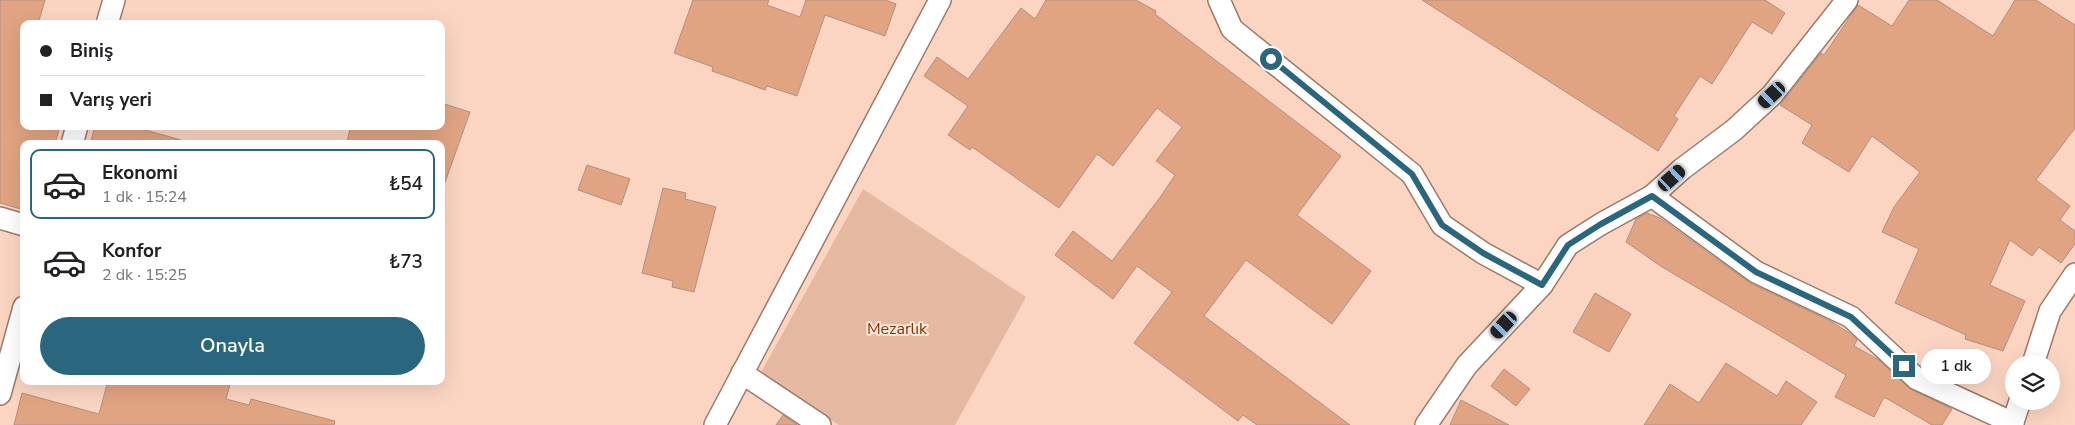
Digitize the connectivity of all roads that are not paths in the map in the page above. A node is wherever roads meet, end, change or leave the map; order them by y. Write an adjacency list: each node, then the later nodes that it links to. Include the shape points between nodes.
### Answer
1 (114, 0): 5 (street)
2 (940, 0): 13 (street)
3 (1219, 0): 10 (street, via 1232,29 1412,174 1442,225 1483,253)
4 (1846, 0): 6 (street, via 1772,95)
5 (108, 20)
6 (1652, 196): 10 (street, via 1568,245); 16 (street, via 1756,272 1851,317 1917,379)
7 (0, 218): 8 (street)
8 (20, 224)
9 (2075, 274): 12 (street, via 2050,311)
10 (1542, 285): 19 (street, via 1467,365)
11 (20, 322): 14 (street)
12 (2036, 355)
13 (742, 373): 17 (street); 18 (street)
14 (0, 394)
15 (2017, 410): 16 (street)
16 (2013, 424)
17 (714, 425)
18 (820, 425)
19 (1426, 425)

